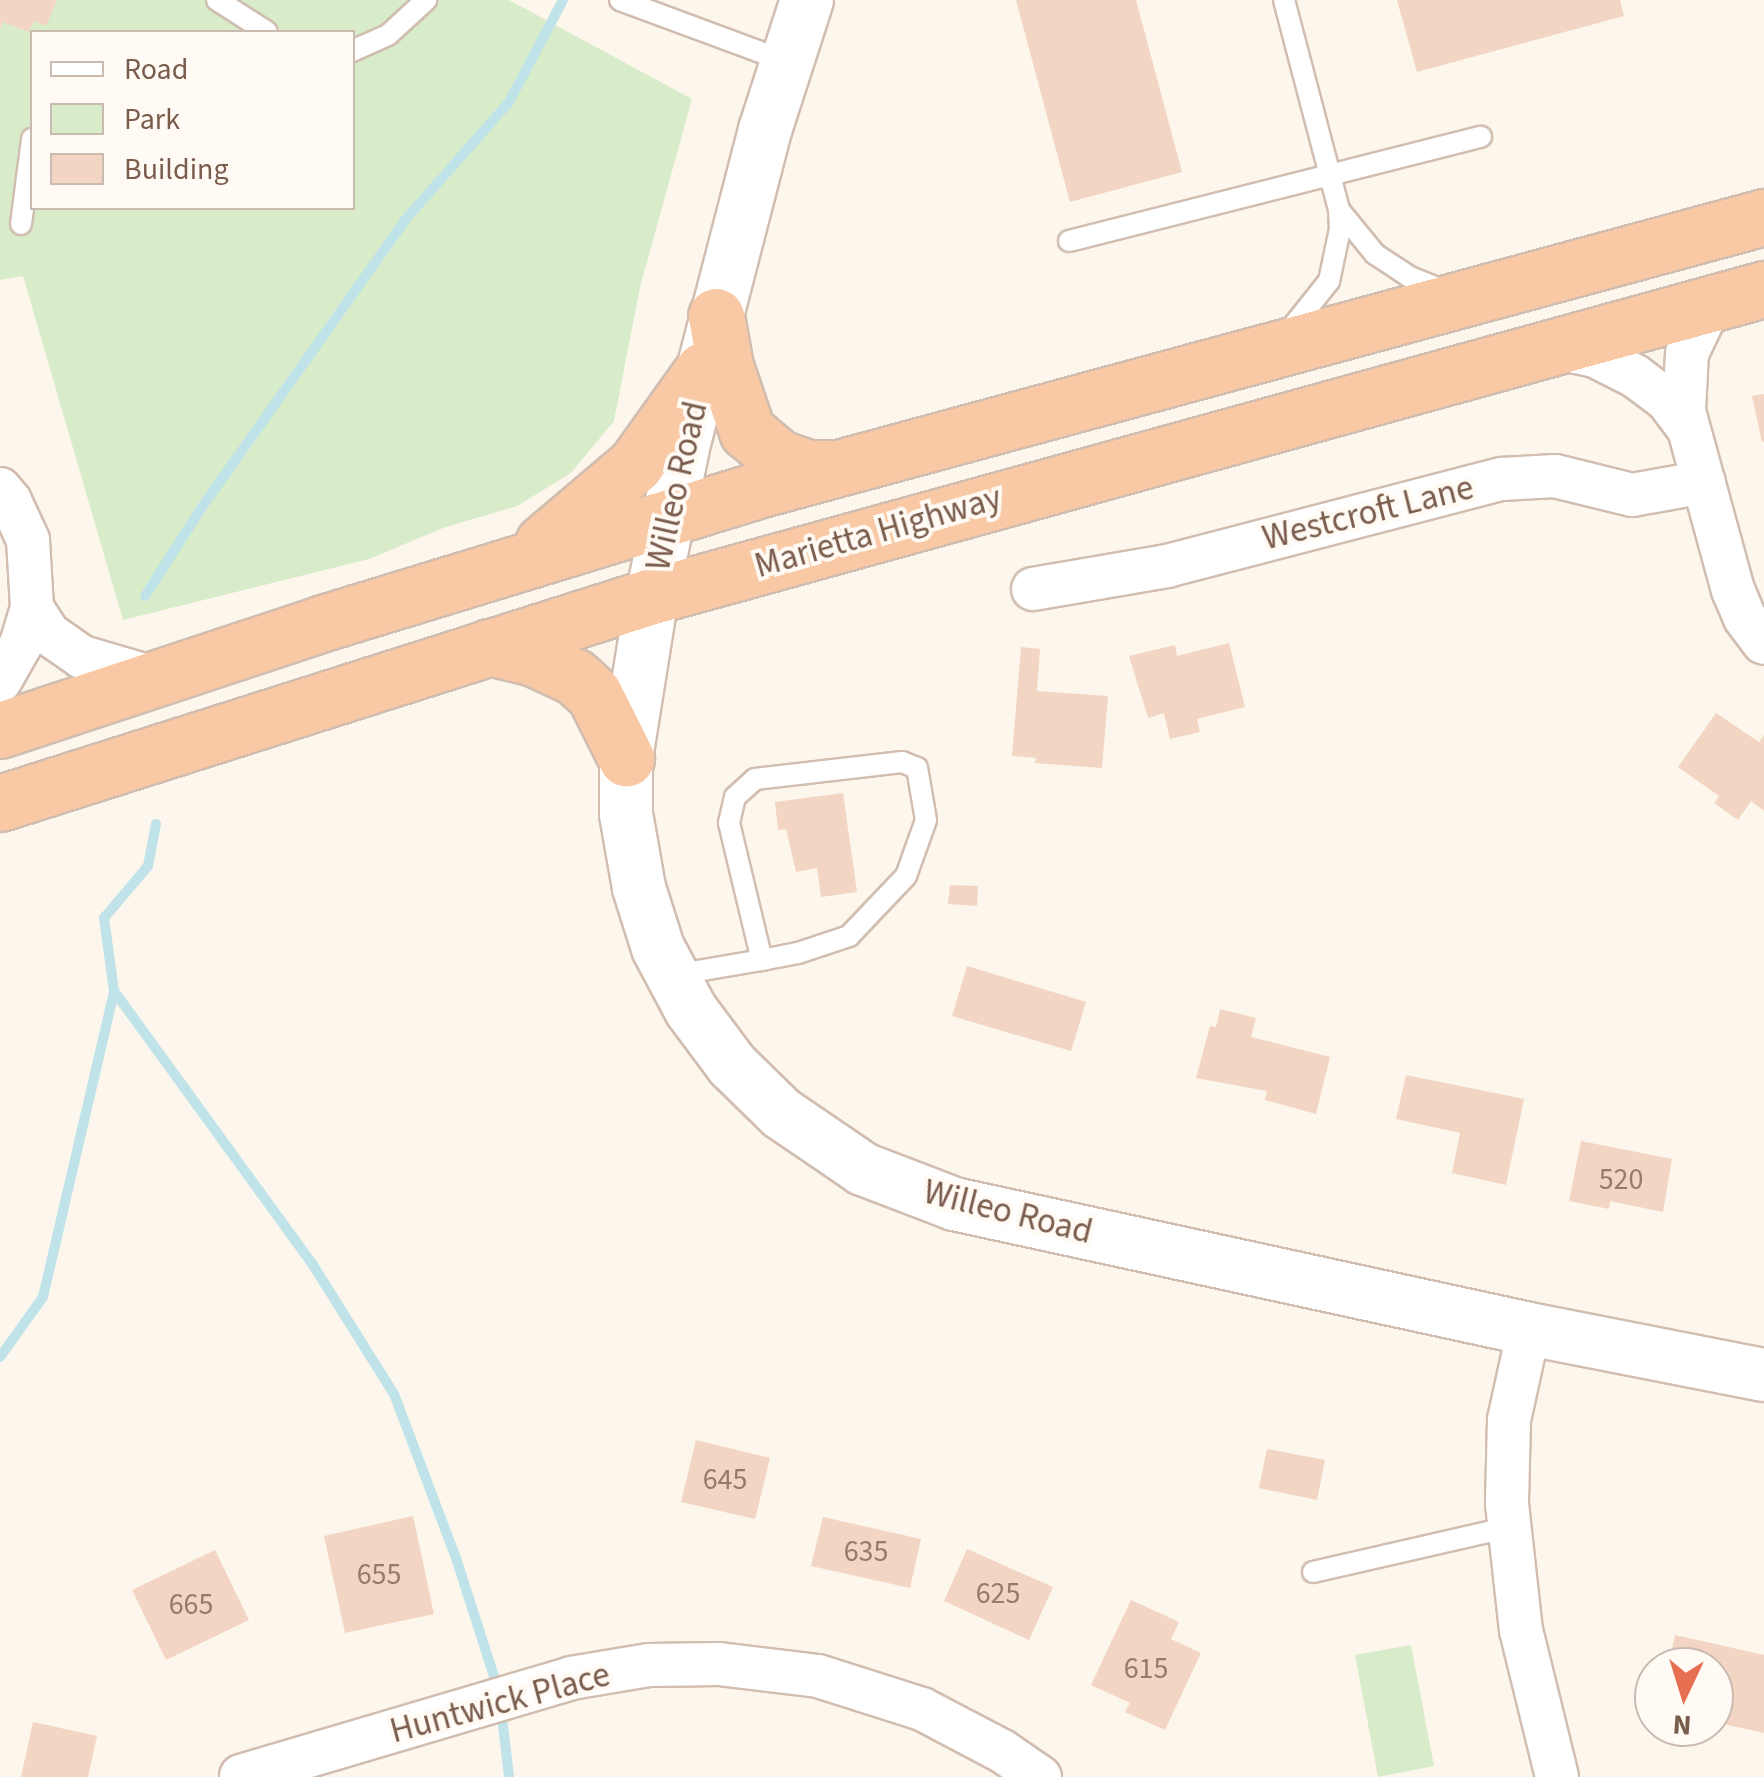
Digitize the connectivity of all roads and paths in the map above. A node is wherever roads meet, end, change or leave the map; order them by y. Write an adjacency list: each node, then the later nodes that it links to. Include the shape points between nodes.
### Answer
1 (217, 0): 6 (lane)
2 (426, 0): 7 (lane, via 388,34)
3 (620, 0): 8 (lane)
4 (807, 0): 8 (street, Willeo Road)
5 (1284, 0): 11 (lane)
6 (264, 30)
7 (355, 50)
8 (787, 62): 19 (street, Willeo Road)
9 (1481, 137): 11 (lane)
10 (30, 156): 14 (lane)
11 (1331, 177): 12 (lane); 15 (lane)
12 (1340, 210): 17 (lane, via 1360,241 1386,262); 21 (lane, via 1329,281)
13 (1764, 217): 17 (highway, Marietta Highway)
14 (22, 224)
15 (1069, 241)
16 (1764, 289): 18 (highway, Marietta Highway)
17 (1464, 296): 21 (highway, Marietta Highway)
18 (1711, 304): 20 (highway, Marietta Highway); 23 (street, via 1687,353)
19 (716, 316): 22 (street, Willeo Road); 24 (highway, via 747,431 779,458)
20 (1550, 347): 23 (street, via 1595,356 1636,376); 30 (highway, Marietta Highway)
21 (1268, 350): 24 (highway, Marietta Highway)
22 (703, 370): 27 (street, Willeo Road); 28 (highway, via 635,466)
23 (1688, 427): 25 (street)
24 (834, 468): 27 (highway, Marietta Highway)
25 (1704, 482): 29 (street, Westcroft Lane, via 1632,494 1555,476 1502,479 1167,566); 32 (street, via 1732,590)
26 (0, 489): 31 (street, via 28,540)
27 (669, 517): 28 (highway, Marietta Highway); 30 (street, Willeo Road)
28 (516, 564): 34 (highway, Marietta Highway)
29 (1033, 590)
30 (652, 596): 33 (highway, Marietta Highway); 37 (street, Willeo Road)
31 (32, 608): 34 (street, via 49,634 82,657); 35 (street)
32 (1764, 643)
33 (489, 646): 37 (highway, via 575,677 594,694); 38 (highway, Marietta Highway)
34 (151, 678): 36 (highway, Marietta Highway)
35 (0, 681)
36 (0, 730)
37 (626, 758): 40 (street, Willeo Road, via 626,814 638,888)
38 (0, 803)
39 (762, 960): 39 (lane, via 849,936 906,876 926,820 917,768 902,762 755,780 735,797 729,823); 40 (lane)
40 (672, 976): 41 (street, Willeo Road, via 732,1065 781,1113 863,1168 954,1204)
41 (1529, 1329): 42 (street, Willeo Road); 43 (street, via 1509,1420)
42 (1764, 1375)
43 (1510, 1527): 44 (lane); 47 (street, via 1521,1630)
44 (1313, 1572)
45 (241, 1776): 46 (street, Huntwick Place, via 571,1678 650,1665 719,1664 818,1676 922,1709)
46 (1040, 1777)
47 (1557, 1777)

